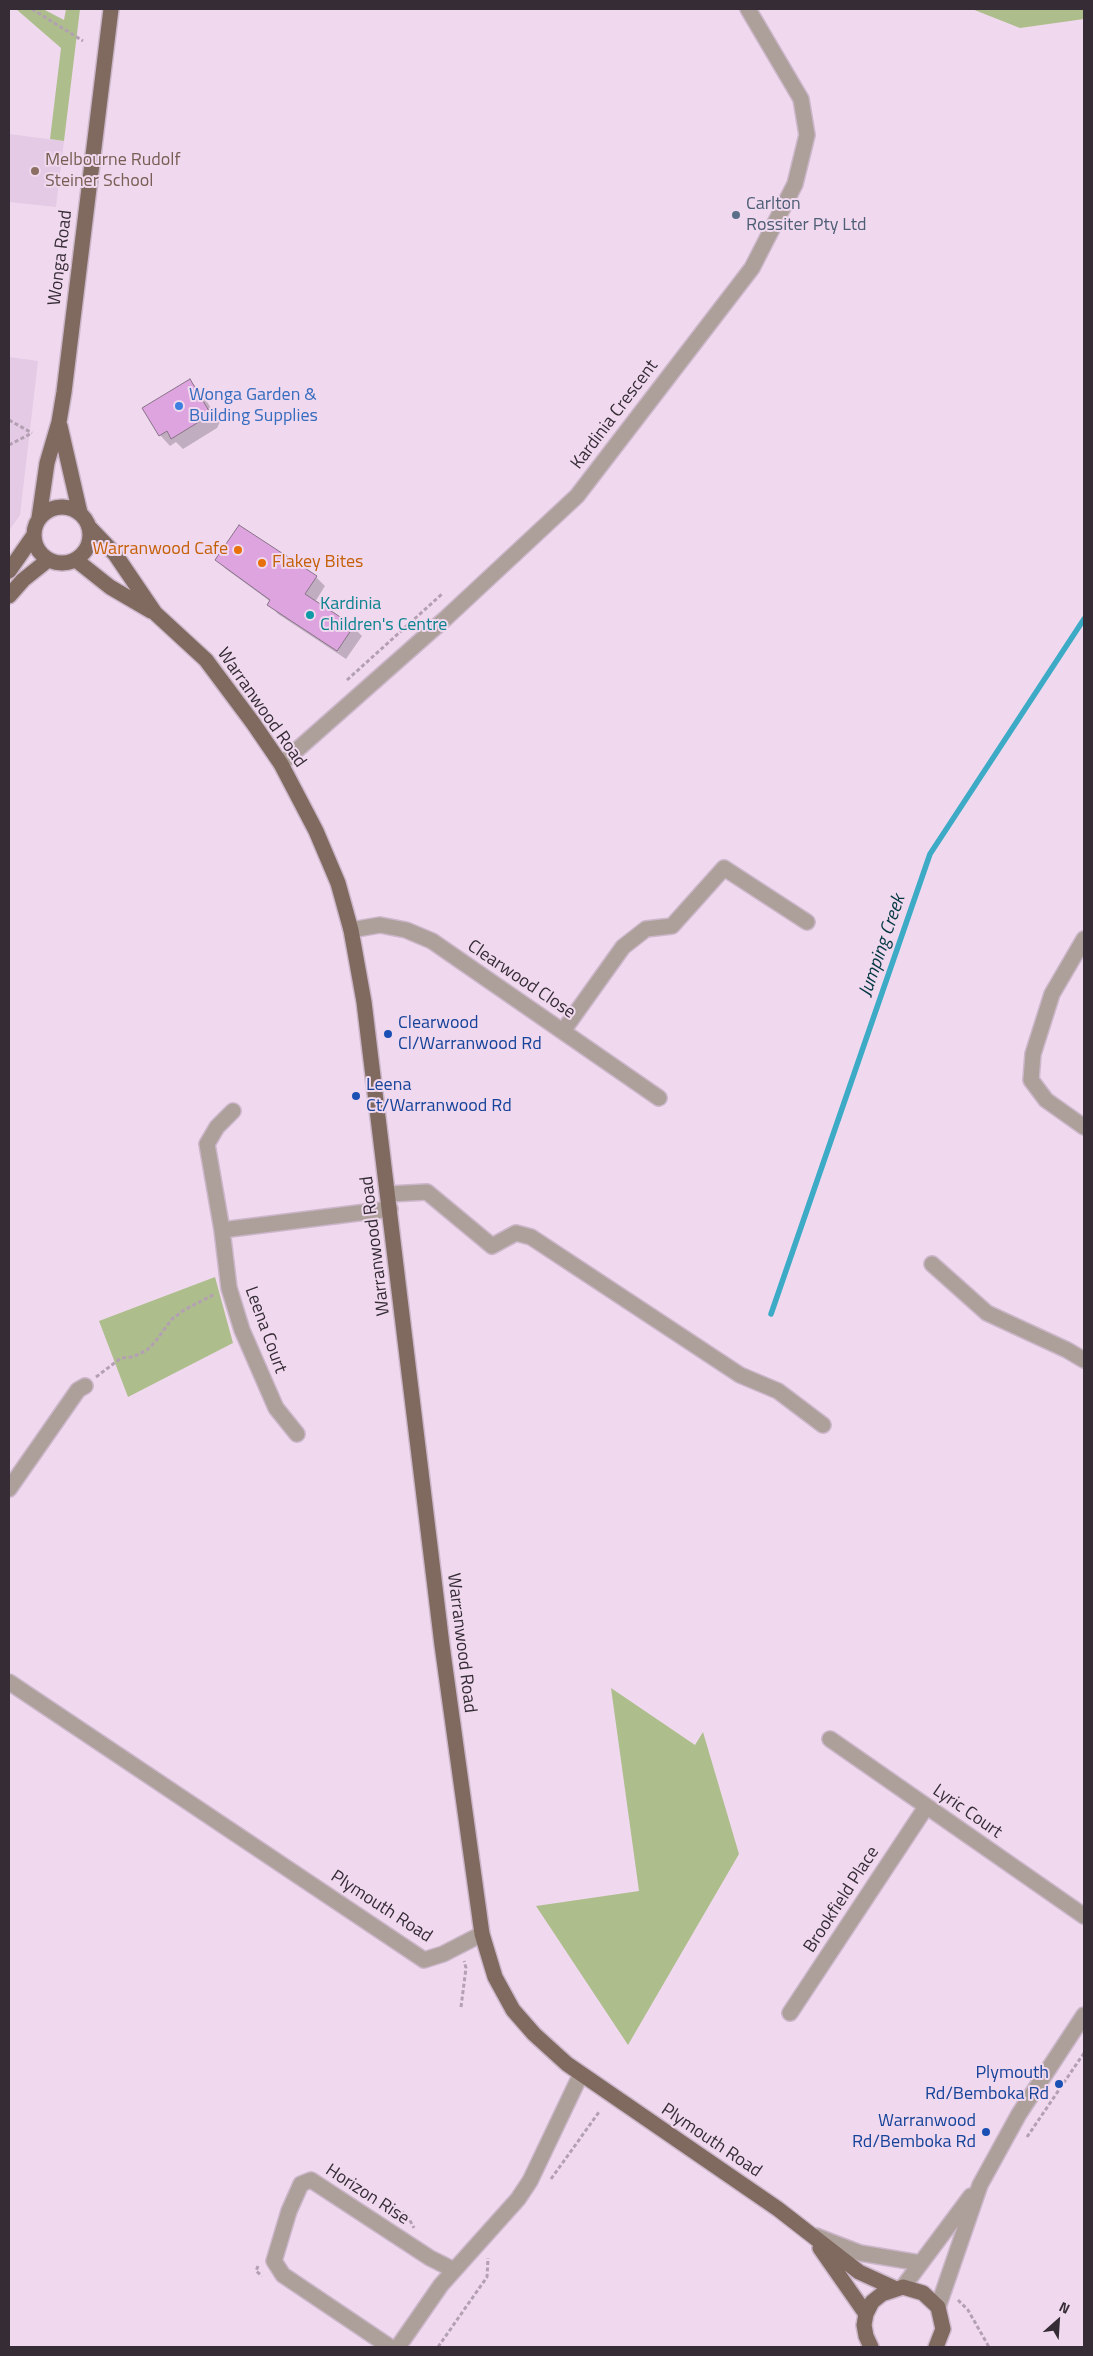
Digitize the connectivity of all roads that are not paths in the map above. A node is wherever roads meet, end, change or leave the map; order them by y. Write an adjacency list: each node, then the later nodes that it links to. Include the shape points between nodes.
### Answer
1 (111, 9): 3 (main road, Wonga Road)
2 (748, 9): 13 (street, Kardinia Crescent, via 801,100 807,135 794,184 752,268 577,496 446,618)
3 (59, 422): 4 (main road, Wonga Road); 5 (main road, Wonga Road)
4 (80, 513): 5 (main road, via 72,508 54,508); 6 (main road)
5 (39, 518): 7 (main road)
6 (90, 528): 9 (main road, via 88,546); 12 (main road, Warranwood Road, via 115,554)
7 (34, 535): 8 (main road, via 36,545); 10 (main road)
8 (48, 560): 9 (main road, via 68,563); 11 (main road)
9 (76, 560): 12 (main road, Warranwood Road, via 110,587)
10 (9, 571)
11 (9, 596)
12 (155, 613): 13 (main road, Warranwood Road, via 210,665)
13 (281, 764): 15 (main road, Warranwood Road, via 316,831 338,883)
14 (807, 922): 17 (street, via 724,868 672,926 646,929 623,947)
15 (351, 930): 17 (street, Clearwood Close, via 380,925 406,930 432,941); 21 (main road, Warranwood Road, via 370,1045)
16 (1084, 939): 20 (street, via 1052,994 1033,1054 1031,1080 1046,1100)
17 (563, 1031): 18 (street, Clearwood Close)
18 (659, 1098)
19 (233, 1111): 22 (street, Leena Court, via 217,1127 207,1144)
20 (1084, 1126)
21 (389, 1201): 22 (street); 26 (street, via 427,1192 492,1246 516,1233 531,1237 740,1375 778,1391); 33 (main road, Warranwood Road, via 442,1645)
22 (222, 1230): 27 (street, Leena Court, via 229,1288 242,1330 276,1408)
23 (932, 1264): 24 (street, via 987,1313)
24 (1084, 1360)
25 (85, 1386): 28 (street, via 78,1390)
26 (823, 1425)
27 (297, 1434)
28 (9, 1490)
29 (9, 1682): 33 (street, Plymouth Road, via 424,1960)
30 (830, 1740): 31 (street, Lyric Court)
31 (926, 1807): 32 (street, Lyric Court); 34 (street, Brookfield Place)
32 (1084, 1916)
33 (482, 1934): 36 (main road, Plymouth Road, via 495,1977 513,2010 541,2040)
34 (790, 2014)
35 (1084, 2015): 37 (street, via 1019,2114)
36 (581, 2074): 38 (main road, Plymouth Road); 40 (street, via 530,2182)
37 (980, 2185): 39 (street); 42 (street)
38 (811, 2234): 39 (street, via 860,2253); 41 (main road, Plymouth Road, via 859,2272); 43 (main road, Plymouth Road)
39 (920, 2263): 41 (street)
40 (454, 2270): 45 (street, Horizon Rise, via 430,2258 311,2180 301,2184 274,2261 283,2275); 46 (street)
41 (898, 2288): 42 (main road, Plymouth Road, via 923,2293); 43 (main road, via 872,2302)
42 (938, 2307): 44 (main road)
43 (866, 2314): 47 (main road, via 866,2336)
44 (943, 2329): 48 (main road); 49 (main road)
45 (390, 2347)
46 (398, 2347)
47 (870, 2347)
48 (936, 2347)
49 (951, 2347)

